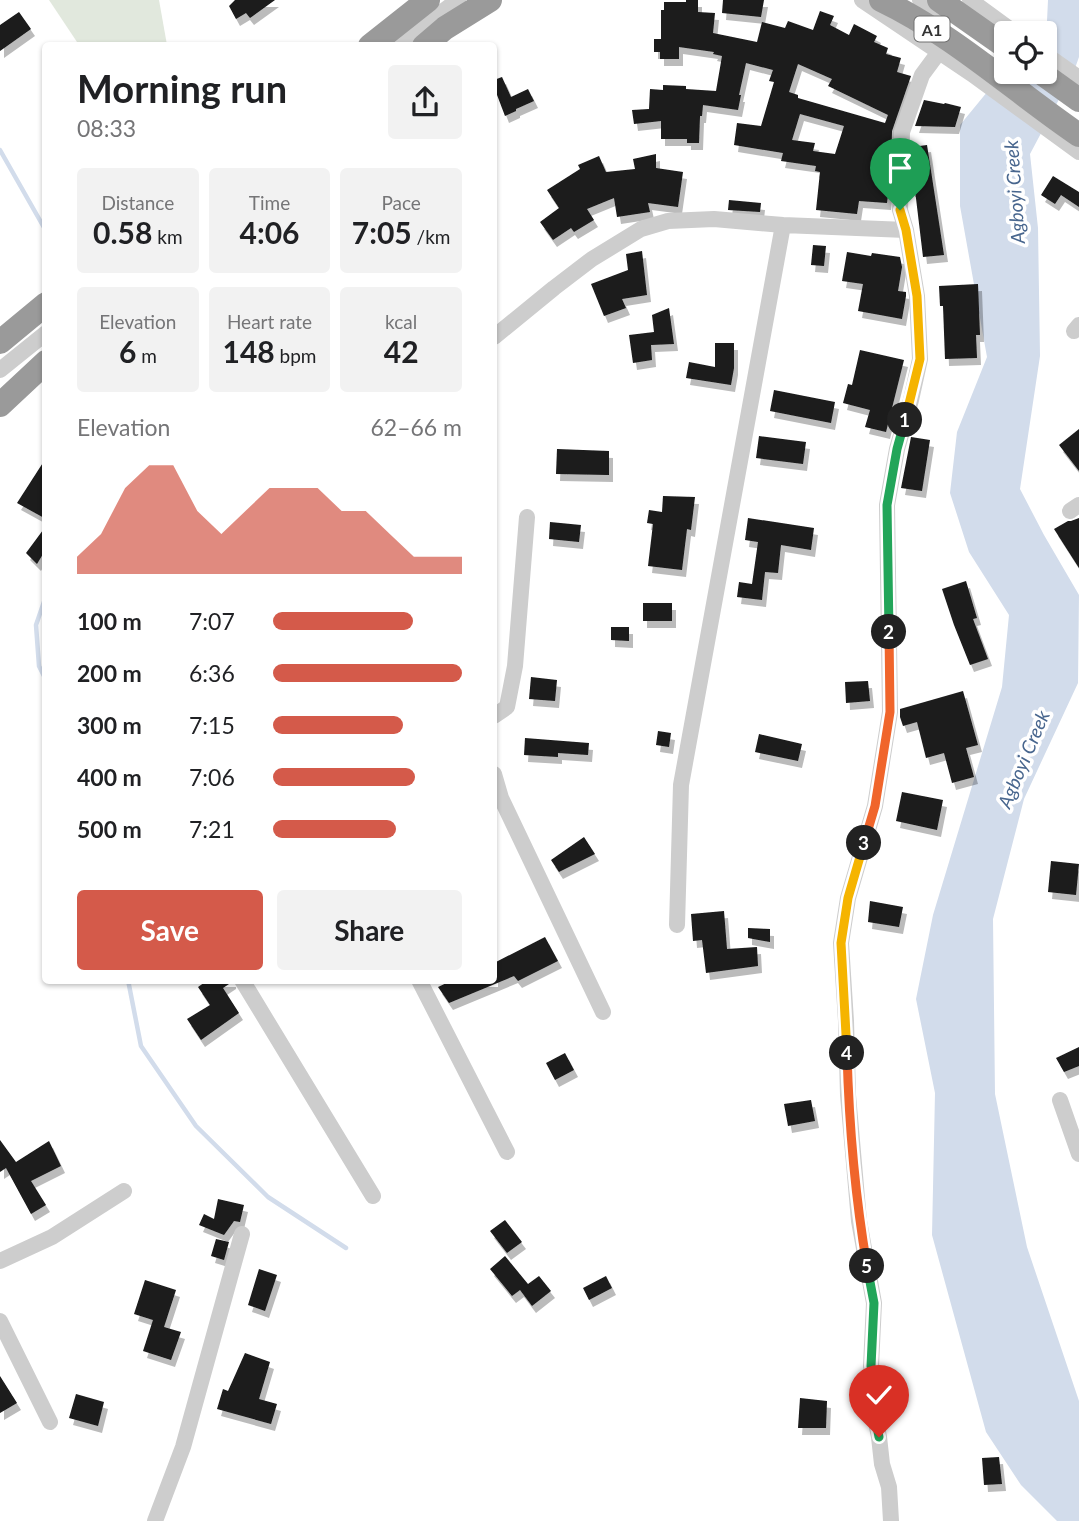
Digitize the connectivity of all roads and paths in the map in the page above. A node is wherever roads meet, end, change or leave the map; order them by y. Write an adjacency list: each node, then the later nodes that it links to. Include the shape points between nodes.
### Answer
1 (428, 0): 10 (highway)
2 (458, 0): 10 (street)
3 (490, 0): 12 (highway)
4 (862, 0): 19 (street)
5 (881, 0): 18 (highway, A1, via 946,38)
6 (904, 0): 15 (street)
7 (920, 0): 16 (street)
8 (939, 0): 14 (highway, A1)
9 (970, 0): 13 (street)
10 (395, 37): 11 (street)
11 (373, 42)
12 (428, 42)
13 (994, 45)
14 (994, 47)
15 (994, 48)
16 (994, 48)
17 (994, 49): 19 (street)
18 (994, 49)
19 (939, 52): 28 (street, via 922,75 902,132 900,210)
20 (1057, 62): 21 (street)
21 (1079, 78)
22 (1023, 84): 26 (street)
23 (1032, 84): 26 (highway, A1)
24 (1038, 84): 26 (street)
25 (1049, 84): 26 (highway)
26 (1076, 126)
27 (783, 225): 28 (street); 31 (street, via 714,219 668,221 641,229 592,259); 44 (street, via 681,785)
28 (906, 230): 58 (street, via 917,296 920,359 887,505 890,712 875,806 848,898 841,943 859,1221 874,1303 871,1366 876,1383 875,1416)
29 (42, 307): 33 (highway)
30 (42, 318): 33 (highway)
31 (497, 335)
32 (42, 336): 36 (street)
33 (1, 341)
34 (42, 353): 38 (street)
35 (42, 366): 39 (highway)
36 (0, 370)
37 (42, 384): 40 (highway)
38 (0, 388)
39 (0, 405)
40 (0, 420)
41 (527, 517): 42 (street, via 513,676 507,707)
42 (497, 714)
43 (497, 784): 47 (street)
44 (677, 925)
45 (244, 984): 52 (street)
46 (421, 984): 49 (street)
47 (603, 1012)
48 (1060, 1100): 50 (street)
49 (507, 1152)
50 (1079, 1154)
51 (124, 1191): 54 (street, via 52,1237)
52 (373, 1196)
53 (242, 1234): 57 (street, via 183,1447)
54 (0, 1261)
55 (0, 1321): 56 (street)
56 (50, 1422)
57 (155, 1521)
58 (891, 1521)

